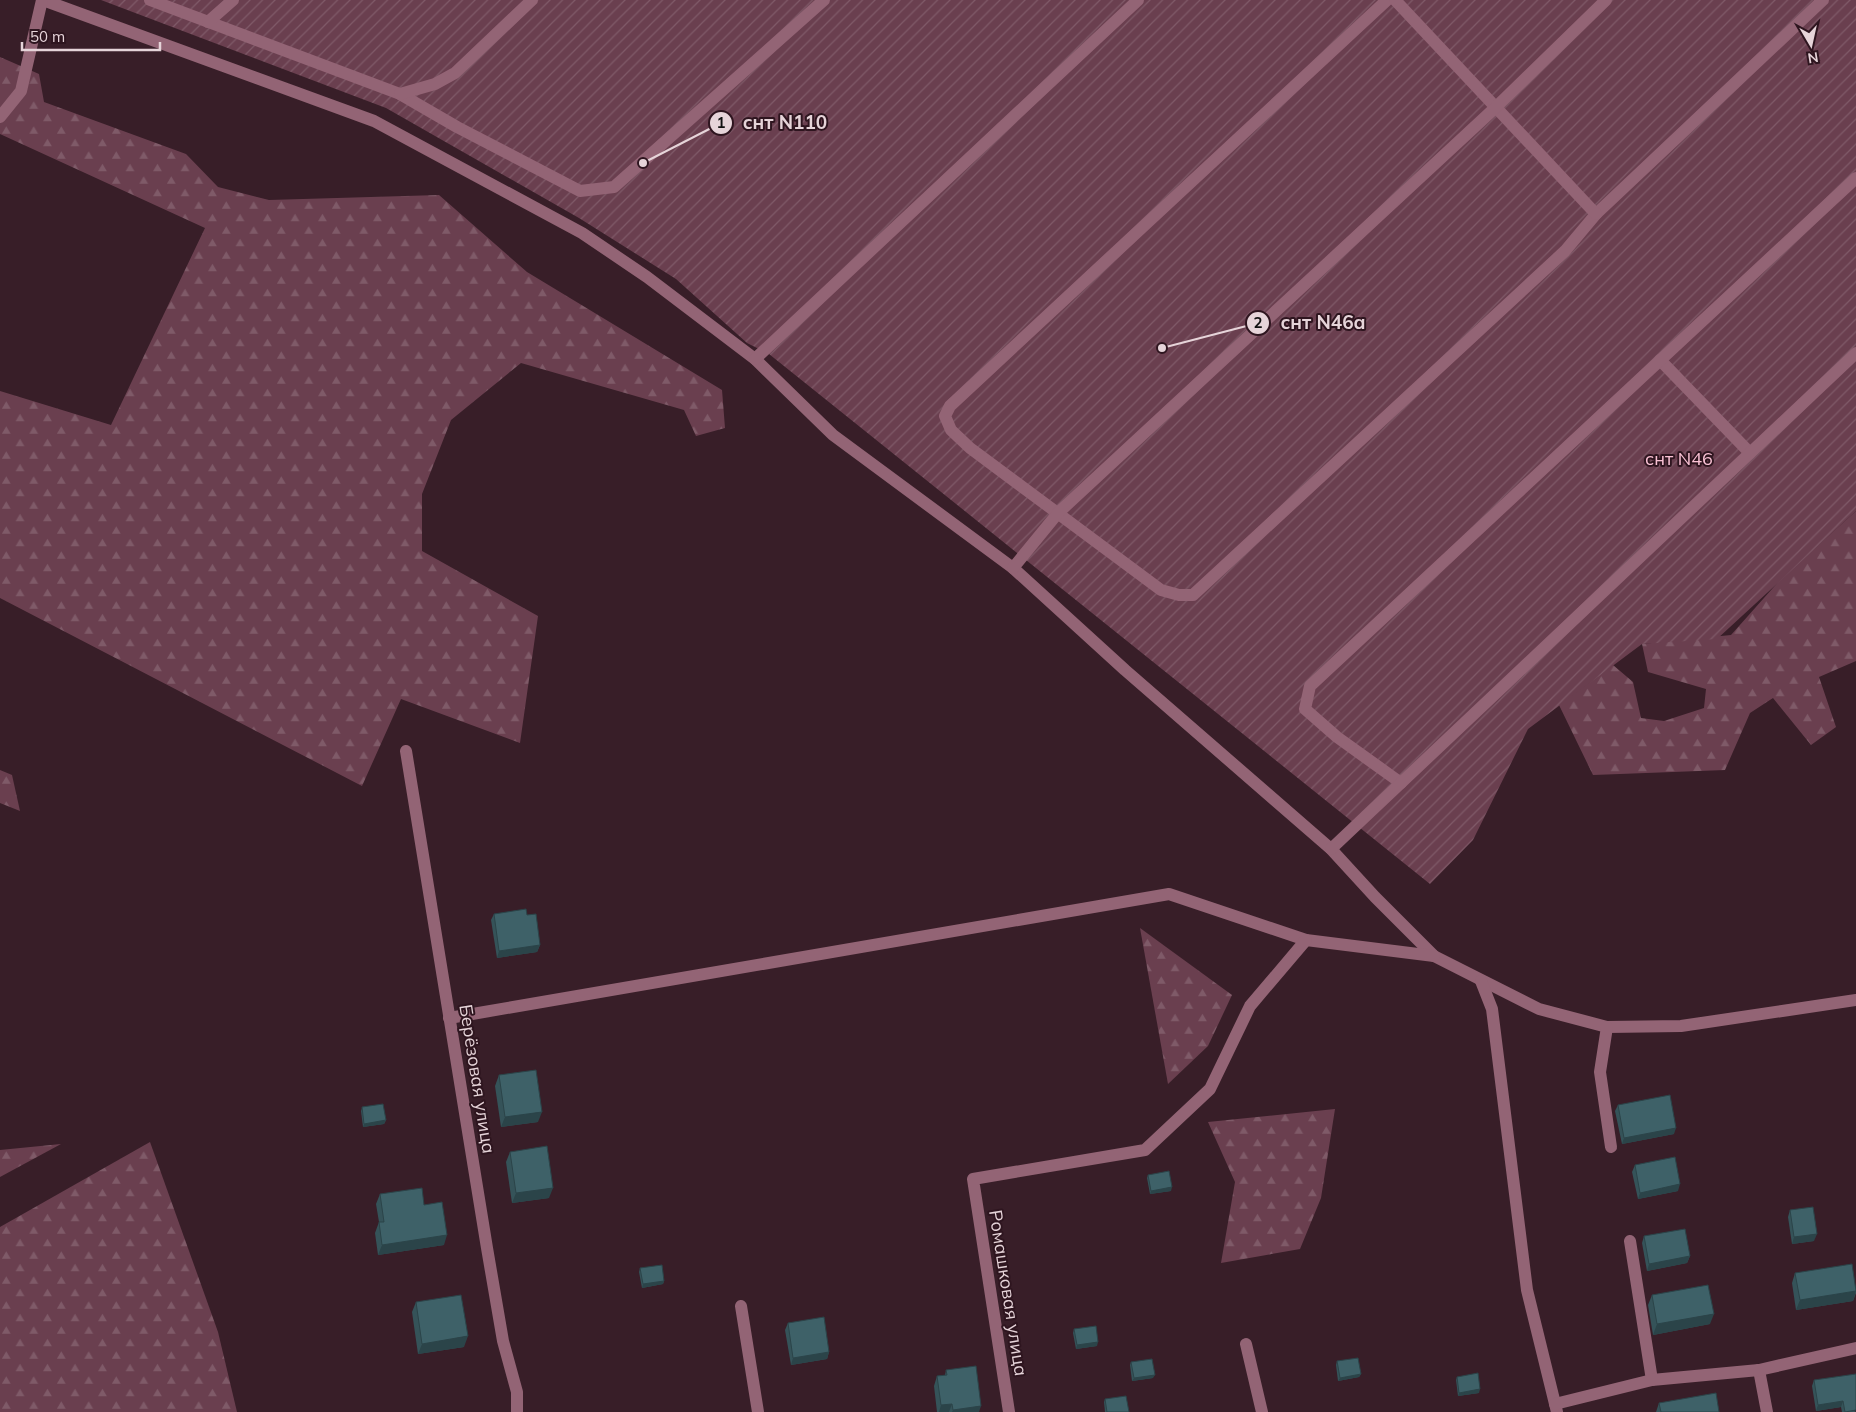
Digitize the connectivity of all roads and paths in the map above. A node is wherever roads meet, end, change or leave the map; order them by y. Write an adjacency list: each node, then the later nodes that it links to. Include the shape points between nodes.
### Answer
1 (43, 0): 14 (street, via 21,91); 18 (street, via 374,121 582,233 647,277)
2 (150, 0): 11 (street)
3 (233, 0): 11 (street)
4 (532, 0): 12 (street, via 455,73 436,84)
5 (824, 0): 12 (street, via 614,187 580,191)
6 (1138, 0): 18 (street)
7 (1387, 0): 21 (street, via 950,406 945,416 951,430 970,448)
8 (1395, 0): 13 (street)
9 (1606, 0): 13 (street)
10 (1823, 0): 16 (street)
11 (208, 22): 12 (street)
12 (400, 94)
13 (1496, 108): 16 (street); 21 (street)
14 (0, 117)
15 (1856, 178): 19 (street)
16 (1596, 214): 21 (street, via 1565,251 1193,595 1162,590)
17 (1856, 353): 20 (street)
18 (755, 359): 22 (street, via 833,436)
19 (1660, 360): 20 (street); 24 (street, via 1310,686 1305,709 1337,737)
20 (1750, 452): 24 (street)
21 (1058, 513): 22 (street)
22 (1013, 568): 25 (street)
23 (406, 751): 30 (street, Берёзовая улица)
24 (1401, 783): 25 (street)
25 (1331, 849): 27 (street)
26 (1306, 940): 27 (street); 30 (street, via 1169,894); 42 (street, Ромашковая улица, via 1250,1006 1210,1088 1144,1150 973,1179)
27 (1434, 956): 28 (street)
28 (1481, 981): 31 (street, via 1539,1009); 39 (street, via 1492,1009 1527,1290)
29 (1856, 1000): 31 (street, via 1681,1026)
30 (449, 1018): 40 (street, Берёзовая улица, via 503,1341 517,1392)
31 (1607, 1027): 32 (street, via 1600,1072)
32 (1611, 1147)
33 (1630, 1241): 38 (street)
34 (741, 1306): 41 (street)
35 (1246, 1344): 43 (street)
36 (1856, 1348): 37 (street)
37 (1759, 1370): 38 (street); 44 (street)
38 (1652, 1380): 39 (street)
39 (1556, 1408)
40 (517, 1412)
41 (758, 1412)
42 (1009, 1412)
43 (1262, 1412)
44 (1766, 1412)

